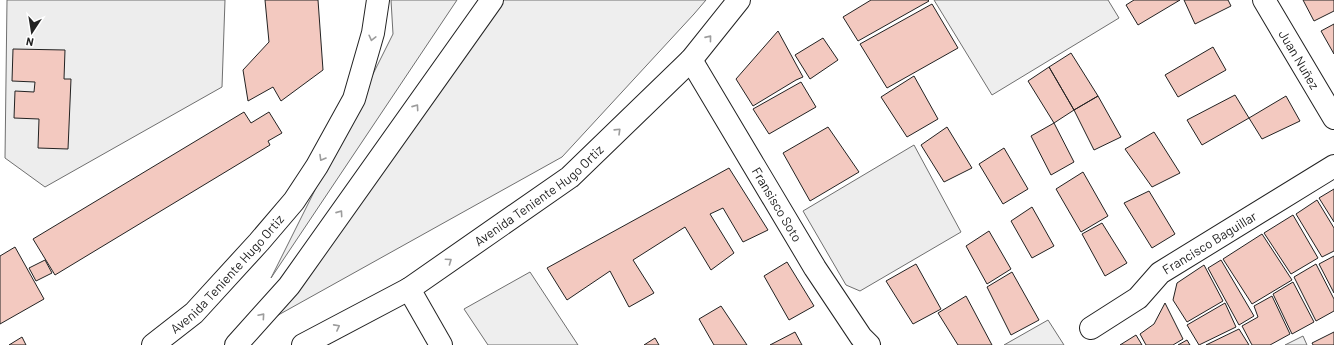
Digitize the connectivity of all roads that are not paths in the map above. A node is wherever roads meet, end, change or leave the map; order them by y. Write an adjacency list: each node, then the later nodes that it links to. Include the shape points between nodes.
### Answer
1 (378, 0): 10 (main road, Avenida Teniente Hugo Ortiz, one-way to 10, via 373,33 354,99 313,172 294,201 254,248 194,312)
2 (492, 0): 11 (main road, one-way to 2, via 288,286)
3 (739, 0): 5 (main road, Avenida Teniente Hugo Ortiz, one-way to 3)
4 (1264, 0): 6 (main road, Juan Nuñez)
5 (690, 60): 8 (main road, Avenida Teniente Hugo Ortiz, one-way to 5, via 570,177); 14 (main road, Fransisco Soto, via 815,268)
6 (1334, 118)
7 (1334, 166): 9 (main road, Francisco Baguillar, via 1160,273 1138,298)
8 (409, 289): 12 (main road, Avenida Teniente Hugo Ortiz, one-way to 8); 13 (main road)
9 (1091, 328)
10 (153, 345)
11 (236, 345)
12 (303, 345)
13 (442, 345)
14 (869, 345)

